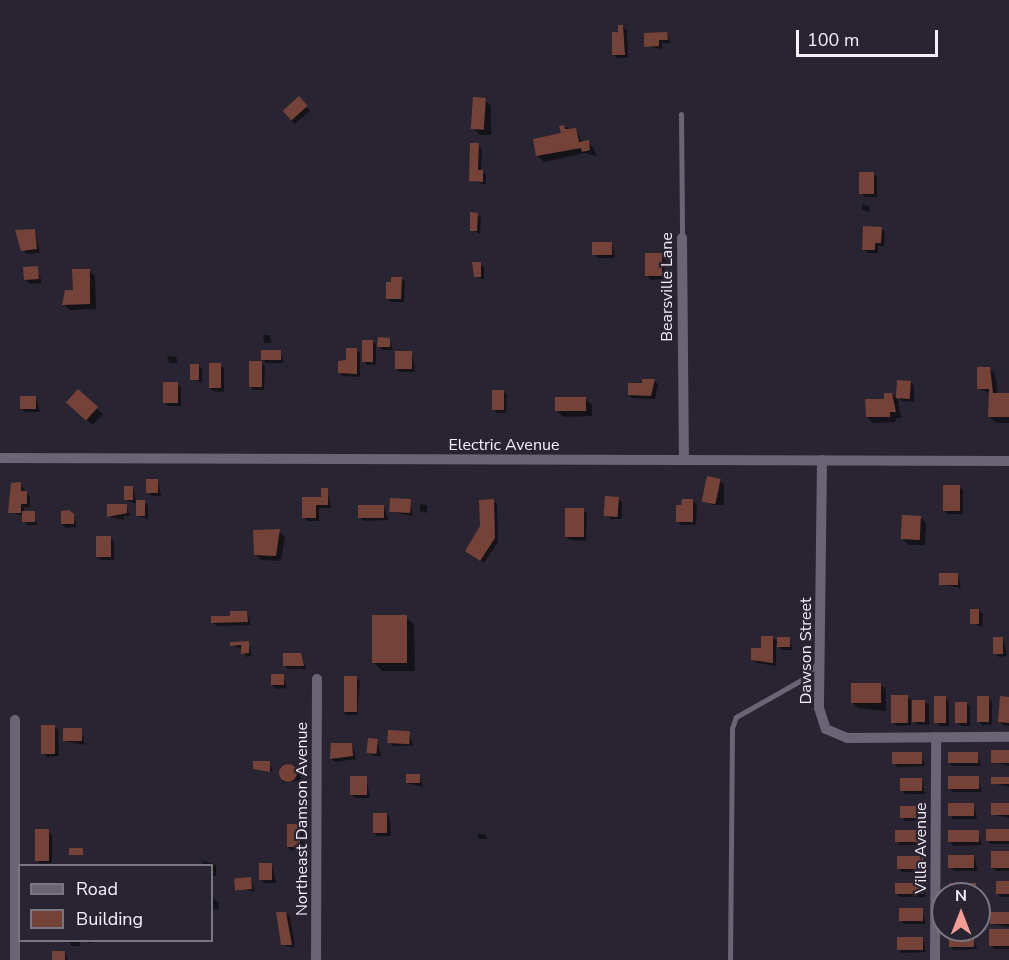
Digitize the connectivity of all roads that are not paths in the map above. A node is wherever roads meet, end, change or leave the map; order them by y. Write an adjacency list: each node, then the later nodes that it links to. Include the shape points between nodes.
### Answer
1 (681, 114): 2 (lane, Bearsville Lane)
2 (682, 238): 4 (street, Bearsville Lane)
3 (0, 458): 4 (street, Electric Avenue)
4 (684, 460): 5 (street, Electric Avenue)
5 (822, 460): 6 (street, Electric Avenue); 7 (street, Dawson Street)
6 (1009, 461)
7 (820, 661): 10 (street, Dawson Street, via 819,708 826,729 847,738); 14 (lane, via 801,680 736,717 732,728)
8 (317, 679): 13 (street, Northeast Damson Avenue)
9 (15, 720): 12 (street)
10 (936, 737): 11 (street, Dawson Street); 15 (street, Villa Avenue)
11 (1009, 737)
12 (15, 960)
13 (316, 960)
14 (730, 960)
15 (935, 960)

